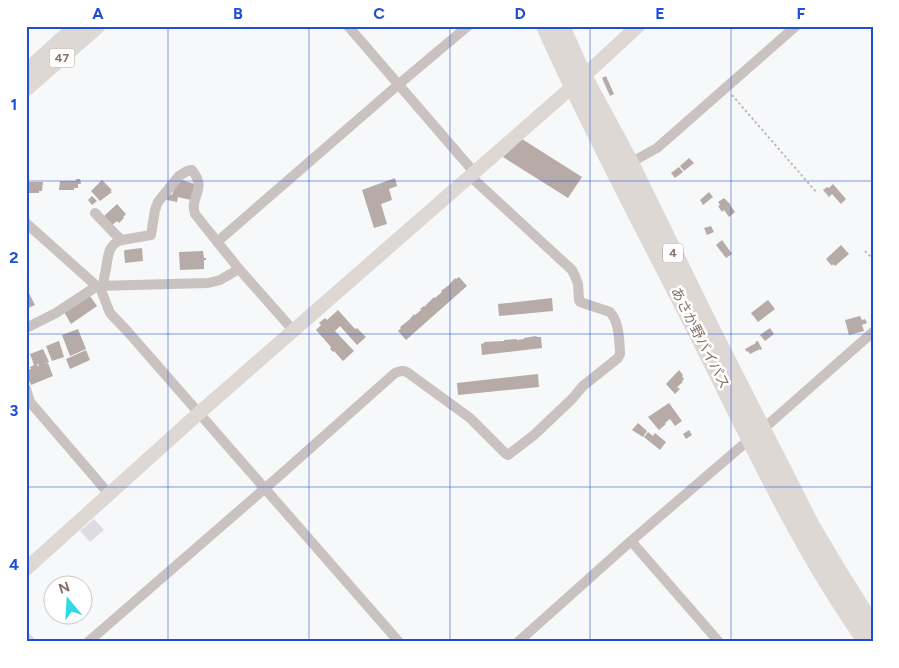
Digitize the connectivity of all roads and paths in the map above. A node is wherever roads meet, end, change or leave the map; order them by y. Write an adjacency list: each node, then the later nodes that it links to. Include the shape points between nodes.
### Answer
1 (76, 26): 11 (main road, 47)
2 (98, 26): 15 (main road, 47)
3 (348, 26): 13 (street)
4 (468, 26): 13 (street)
5 (533, 26): 12 (highway, via 557,72)
6 (545, 26): 12 (highway, あさか野バイパス / 4)
7 (561, 26): 12 (highway, あさか野バイパス / 4)
8 (570, 26): 12 (highway, 4, via 578,46)
9 (638, 26): 12 (street)
10 (796, 26): 14 (street)
11 (26, 71)
12 (578, 81): 16 (highway, あさか野バイパス / 4); 17 (street); 33 (highway, あさか野バイパス / 4)
13 (399, 84): 17 (street); 22 (street)
14 (725, 88): 16 (street, via 657,148); 18 (path)
15 (26, 89)
16 (630, 163): 33 (highway, あさか野バイパス / 4, via 709,325)
17 (472, 174): 28 (street); 34 (street, via 572,270 580,302 613,315 617,325 619,356 508,455 470,418 408,372 399,371)
18 (817, 193)
19 (95, 213): 21 (street)
20 (26, 223): 26 (street)
21 (122, 240): 22 (street, via 151,235 158,202 179,176 192,170 200,186 195,214); 26 (street, via 108,252)
22 (217, 242): 25 (street)
23 (865, 251): 24 (path)
24 (873, 259)
25 (239, 269): 26 (street, via 208,283); 28 (street)
26 (101, 286): 27 (street); 32 (street, via 110,312)
27 (26, 328)
28 (293, 330): 32 (street)
29 (873, 332): 33 (street)
30 (26, 388): 31 (street)
31 (28, 404): 35 (street)
32 (199, 413): 34 (street); 35 (street)
33 (756, 434): 36 (street); 38 (highway, あさか野バイパス / 4); 43 (highway, あさか野バイパス / 4, via 797,530)
34 (264, 488): 39 (street); 40 (street)
35 (109, 494): 37 (street)
36 (632, 541): 41 (street); 42 (street)
37 (26, 569)
38 (873, 627)
39 (88, 642)
40 (399, 642)
41 (518, 642)
42 (720, 642)
43 (867, 642)

